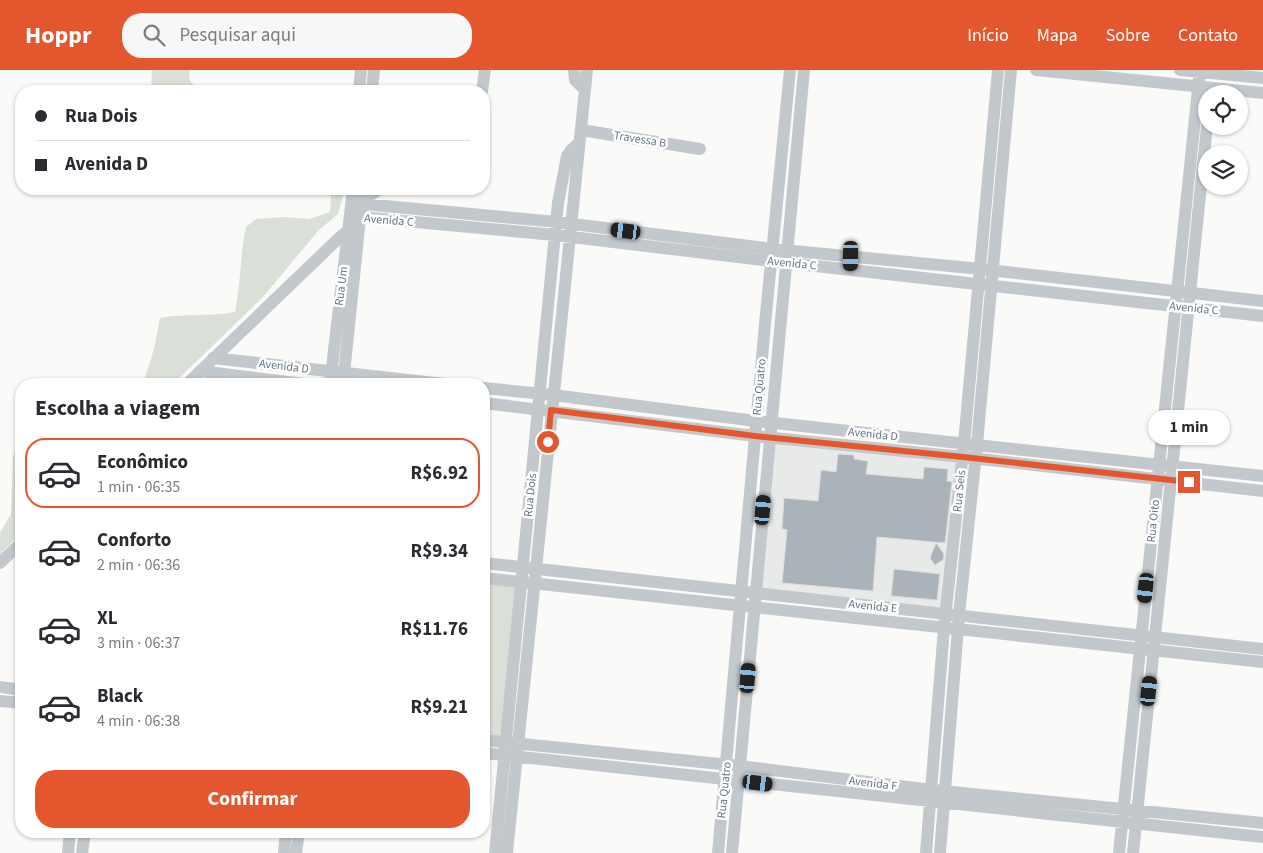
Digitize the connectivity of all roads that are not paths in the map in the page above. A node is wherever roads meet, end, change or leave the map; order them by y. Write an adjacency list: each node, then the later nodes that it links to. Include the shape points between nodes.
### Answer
1 (361, 70): 14 (street)
2 (374, 70): 15 (street)
3 (485, 70): 16 (street)
4 (574, 70): 19 (street, via 575,80)
5 (587, 70): 19 (street, Rua Dois)
6 (790, 70): 32 (street, Rua Quatro)
7 (804, 70): 33 (street, Rua Quatro)
8 (998, 70): 35 (street, Rua Seis)
9 (1011, 70): 35 (street, Rua Seis)
10 (1036, 70): 18 (street)
11 (1180, 70): 12 (street)
12 (1207, 71): 13 (street); 17 (street, Rua Oito)
13 (1263, 78)
14 (360, 85)
15 (373, 85)
16 (483, 85)
17 (1207, 85)
18 (1198, 88)
19 (585, 90): 22 (street, Rua Dois)
20 (1248, 92): 21 (street)
21 (1263, 93)
22 (581, 130): 25 (street, Rua Dois); 26 (street, Travessa B)
23 (1202, 135): 38 (street, Rua Oito)
24 (1206, 135): 38 (street, Rua Oito)
25 (579, 143): 30 (street, Rua Dois, via 571,150 564,165); 31 (street, Rua Dois)
26 (700, 149)
27 (371, 195): 28 (street)
28 (357, 197): 29 (street, Rua Um); 30 (street, Avenida C)
29 (355, 223): 30 (street, Avenida C); 42 (street); 46 (street, Rua Um); 47 (street, Rua Um)
30 (556, 228): 31 (street, Avenida C); 49 (street, Rua Dois)
31 (570, 230): 32 (street, Avenida C); 49 (street, Rua Dois)
32 (772, 255): 33 (street, Avenida C); 52 (street, Rua Quatro)
33 (788, 256): 34 (street, Avenida C); 36 (street, Avenida C); 53 (street, Rua Quatro)
34 (851, 256): 35 (street, Avenida C); 36 (street)
35 (987, 269): 37 (street, Rua Seis); 38 (street, Avenida C)
36 (851, 270): 37 (street, Avenida C)
37 (985, 285): 40 (street, Avenida C); 56 (street, Rua Seis); 57 (street, Rua Seis)
38 (1184, 292): 39 (street, Avenida C); 40 (street, Rua Oito)
39 (1263, 301)
40 (1182, 307): 41 (street, Avenida C); 60 (street, Rua Oito)
41 (1263, 316)
42 (213, 358): 43 (street); 46 (street, Avenida D)
43 (200, 371): 44 (street); 45 (street, Avenida D)
44 (193, 378)
45 (256, 378)
46 (330, 378): 47 (street, Avenida D)
47 (344, 378)
48 (490, 389): 49 (street, Avenida D)
49 (546, 394): 51 (street, Rua Dois); 52 (street, Avenida D)
50 (490, 404): 51 (street, Avenida D)
51 (545, 410): 54 (street, Avenida D); 67 (street, Rua Dois)
52 (756, 421): 53 (street, Avenida D); 54 (street, Rua Quatro)
53 (772, 423): 55 (street, Rua Quatro); 56 (street, Avenida D)
54 (755, 436): 55 (street, Avenida D); 70 (street, Rua Quatro)
55 (769, 437): 58 (street, Avenida D); 71 (street, Rua Quatro)
56 (964, 443): 57 (street, Avenida D); 58 (street, Rua Seis)
57 (977, 444): 59 (street, Rua Seis); 60 (street, Avenida D)
58 (963, 457): 59 (street, Avenida D); 73 (street, Rua Seis)
59 (976, 458): 62 (street, Avenida D); 74 (street, Rua Seis)
60 (1166, 466): 61 (street, Avenida D); 62 (street, Rua Oito)
61 (1263, 476)
62 (1164, 480): 63 (street, Avenida D); 77 (street, Rua Oito); 78 (street, Rua Oito)
63 (1263, 491)
64 (15, 549): 65 (street)
65 (0, 563)
66 (490, 564): 67 (street, Avenida E)
67 (529, 568): 69 (street, Rua Dois); 70 (street, Avenida E)
68 (490, 579): 69 (street, Avenida E)
69 (528, 582): 72 (street, Avenida E); 88 (street, Rua Dois)
70 (741, 592): 71 (street, Avenida E); 72 (street, Rua Quatro)
71 (755, 600): 72 (street, Avenida E); 73 (street, Avenida E); 75 (street, Avenida E); 92 (street, Rua Quatro)
72 (740, 605): 91 (street, Rua Quatro)
73 (946, 614): 74 (street, Avenida E); 75 (street, Rua Seis)
74 (959, 615): 76 (street, Rua Seis); 77 (street, Avenida E)
75 (944, 628): 76 (street, Avenida E); 96 (street, Rua Seis)
76 (958, 629): 80 (street, Avenida E); 95 (street, Rua Seis)
77 (1141, 636): 78 (street, Avenida E); 80 (street, Rua Oito)
78 (1155, 638): 79 (street, Avenida E); 81 (street, Rua Oito)
79 (1263, 649)
80 (1140, 650): 81 (street, Avenida E); 98 (street, Rua Oito)
81 (1153, 651): 82 (street, Avenida E); 99 (street, Rua Oito)
82 (1263, 662)
83 (0, 687): 84 (street)
84 (15, 689)
85 (0, 701): 86 (street)
86 (15, 702)
87 (490, 741): 88 (street, Avenida F)
88 (511, 743): 90 (street, Rua Dois); 91 (street, Avenida F)
89 (490, 754): 90 (street, Avenida F)
90 (510, 756): 93 (street, Avenida F); 112 (street, Rua Dois); 113 (street, Rua Dois)
91 (726, 766): 92 (street, Avenida F); 93 (street, Rua Quatro)
92 (740, 766): 94 (street, Rua Quatro); 96 (street, Avenida F)
93 (725, 779): 94 (street, Avenida F); 114 (street, Rua Quatro)
94 (739, 781): 96 (street, Avenida F); 115 (street, Rua Quatro)
95 (946, 791): 96 (street, Avenida F); 97 (street, Rua Seis); 98 (street, Avenida F)
96 (931, 796): 97 (street, Avenida F); 116 (street, Rua Seis)
97 (944, 804): 100 (street, Avenida F); 117 (street, Rua Seis)
98 (1123, 808): 99 (street, Avenida F); 100 (street, Rua Oito)
99 (1137, 810): 101 (street, Avenida F); 102 (street, Rua Oito)
100 (1122, 823): 102 (street, Avenida F); 118 (street, Rua Oito)
101 (1263, 823)
102 (1136, 824): 103 (street, Avenida F); 119 (street, Rua Oito)
103 (1263, 837)
104 (69, 838): 108 (street)
105 (83, 838): 109 (street)
106 (285, 838): 110 (street)
107 (297, 838): 111 (street)
108 (68, 853)
109 (82, 853)
110 (284, 853)
111 (296, 853)
112 (495, 853)
113 (507, 853)
114 (718, 853)
115 (732, 853)
116 (926, 853)
117 (940, 853)
118 (1119, 853)
119 (1132, 853)

